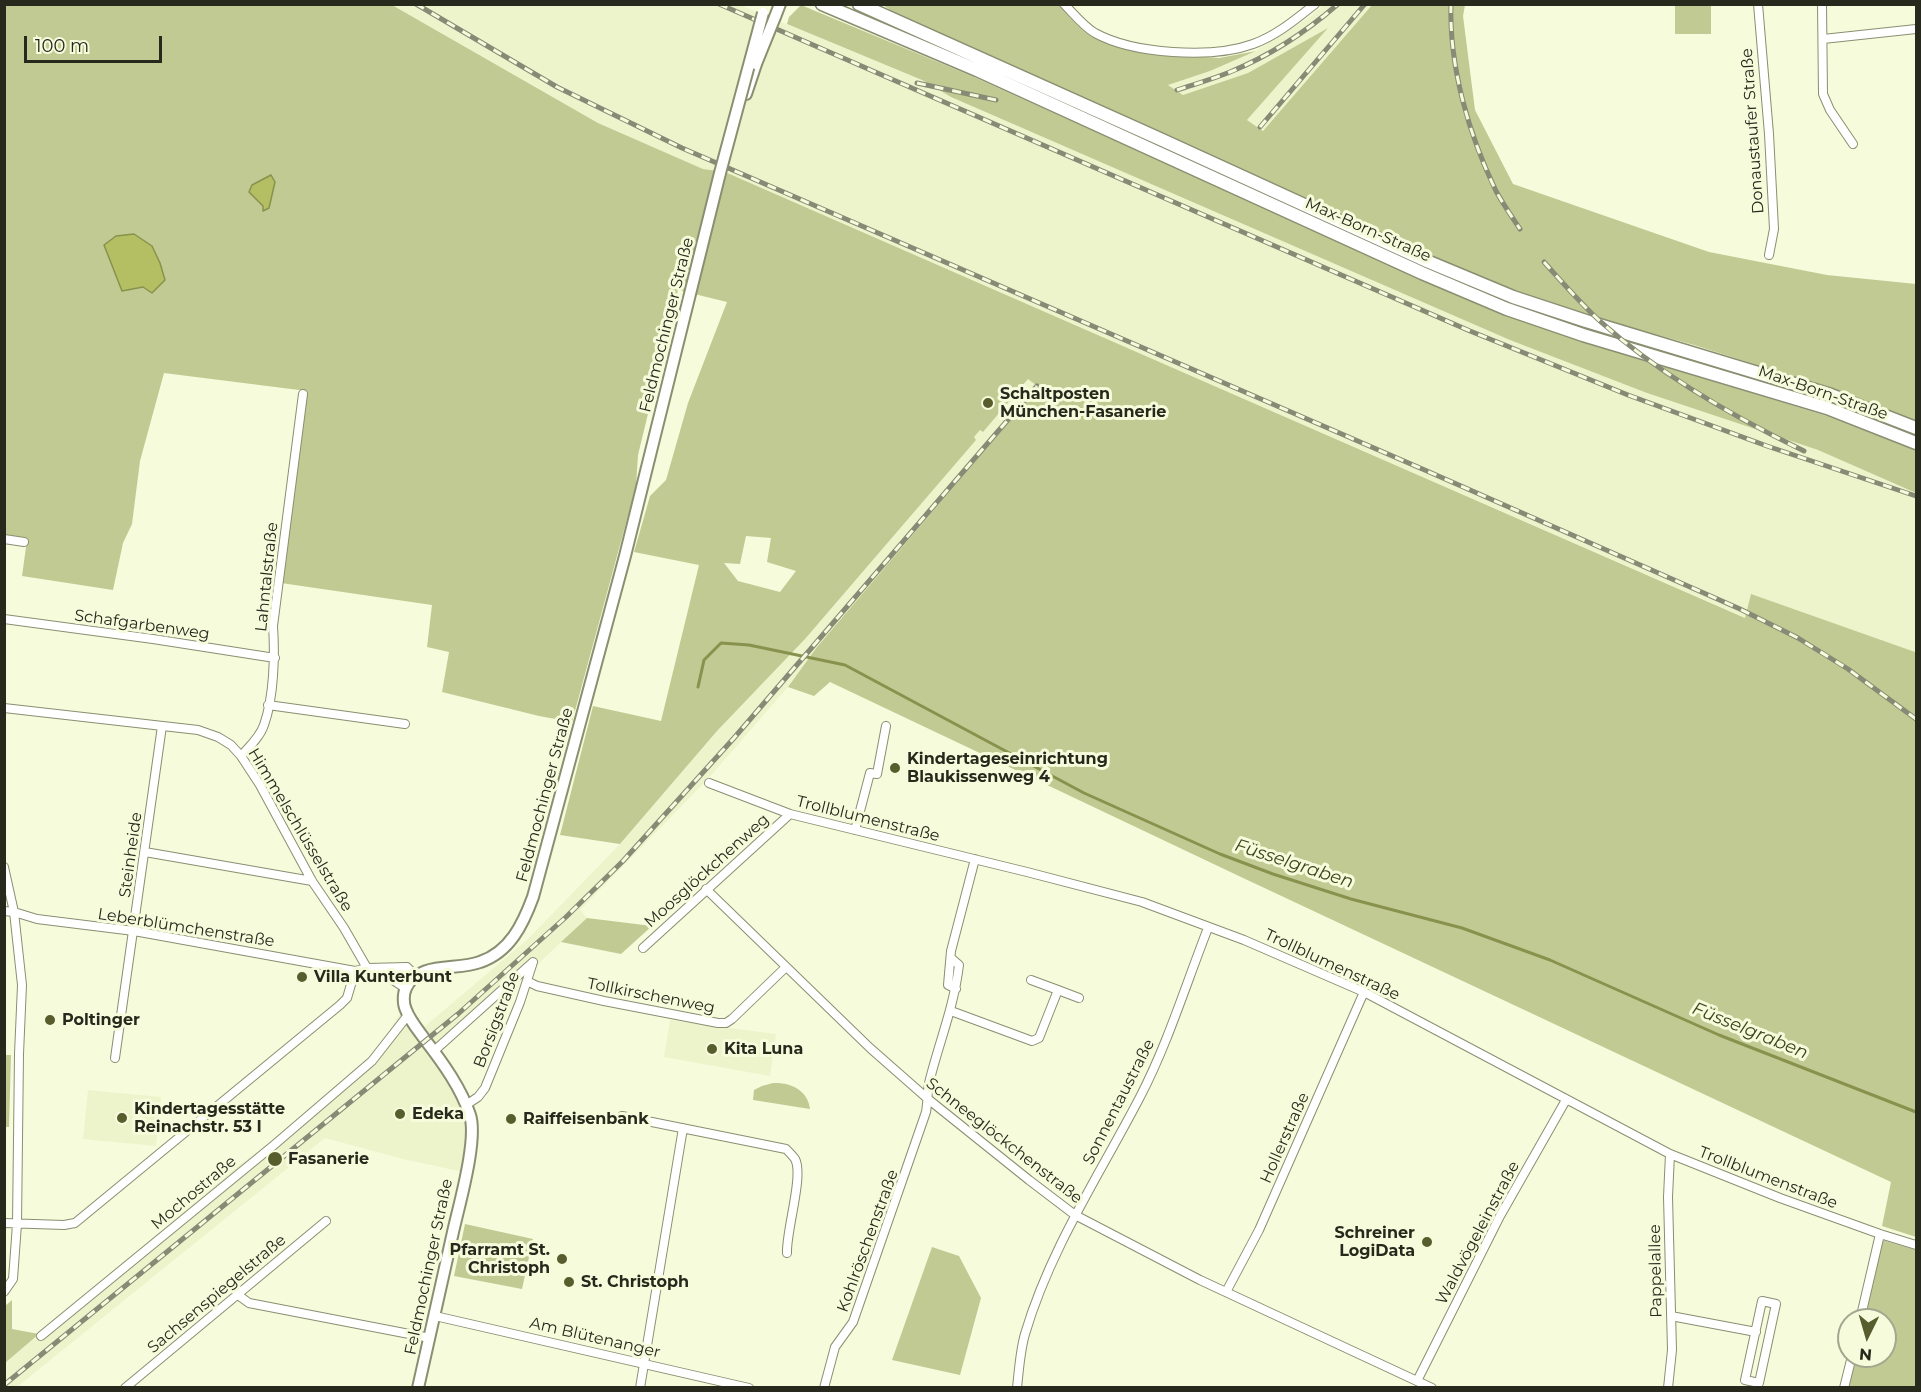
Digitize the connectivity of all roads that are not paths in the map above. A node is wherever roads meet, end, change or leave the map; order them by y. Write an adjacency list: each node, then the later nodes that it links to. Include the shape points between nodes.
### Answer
1 (780, 4): 11 (main road, Feldmochinger Straße, bridge)
2 (822, 4): 16 (main road, Max-Born-Straße, via 1507,309 1827,408)
3 (859, 4): 15 (main road, Max-Born-Straße, via 1513,297 1831,396)
4 (1064, 4): 5 (street, via 1094,32 1149,49 1186,53 1224,51 1253,44 1283,29)
5 (1315, 4)
6 (1758, 4): 13 (street, Donaustaufer Straße, via 1774,229)
7 (1822, 4): 10 (street)
8 (764, 9): 11 (main road, Feldmochinger Straße, bridge)
9 (1917, 29): 10 (street)
10 (1823, 39): 12 (street, via 1823,94)
11 (733, 125): 43 (main road, Feldmochinger Straße, bridge, via 626,556 525,920 500,952 481,962 429,970)
12 (1853, 144)
13 (1769, 255)
14 (303, 394): 20 (street, Lahntalstraße, via 273,626)
15 (1917, 429)
16 (1917, 443)
17 (4, 539): 18 (street)
18 (24, 542)
19 (4, 619): 20 (street, Schafgarbenweg)
20 (275, 658): 21 (street, Lahntalstraße)
21 (268, 705): 23 (street); 26 (street, Lahntalstraße, via 259,736)
22 (4, 708): 24 (street, Himmelschlüsselstraße)
23 (405, 724)
24 (162, 726): 26 (street, Himmelschlüsselstraße, via 198,730 218,737); 30 (street, Steinheide)
25 (886, 726): 29 (street, via 877,774 870,773)
26 (242, 756): 33 (street, Himmelschlüsselstraße)
27 (710, 783): 28 (street, Trollblumenstraße)
28 (790, 814): 29 (street, Trollblumenstraße); 34 (street, Moosglöckchenweg)
29 (855, 830): 31 (street, Trollblumenstraße)
30 (145, 852): 33 (street); 38 (street, Steinheide)
31 (975, 860): 37 (street, Trollblumenstraße, via 1142,902); 50 (street, Kohlröschenstraße, via 951,958 958,965)
32 (4, 867): 36 (street)
33 (312, 881): 41 (street, Himmelschlüsselstraße)
34 (706, 889): 39 (street, Moosglöckchenweg); 40 (street, Schneeglöckchenstraße)
35 (4, 911): 36 (street, Leberblümchenstraße)
36 (14, 912): 38 (street, Leberblümchenstraße, via 37,919); 63 (street, via 22,985)
37 (1208, 928): 48 (street, Trollblumenstraße, via 1272,951); 60 (street, Sonnentaustraße, via 1140,1096)
38 (134, 931): 42 (street, Leberblümchenstraße); 53 (street, Steinheide)
39 (643, 948)
40 (786, 967): 45 (street, Tollkirschenweg, via 726,1023 604,1001); 54 (street, Schneeglöckchenstraße)
41 (371, 968): 42 (street); 43 (street, via 407,967); 46 (street)
42 (355, 971): 63 (street, via 347,998 340,1005 75,1223)
43 (416, 976): 46 (main road)
44 (1031, 980): 47 (street)
45 (527, 981): 52 (street, Borsigstraße, via 533,962); 56 (street, Borsigstraße, via 485,1088)
46 (405, 988): 51 (main road, Feldmochinger Straße)
47 (1058, 990): 49 (street); 50 (street, via 1038,1038 1032,1041)
48 (1364, 992): 55 (street, Trollblumenstraße); 68 (street, Hollerstraße, via 1259,1230)
49 (1079, 998)
50 (951, 1011): 54 (street, Kohlröschenstraße, via 929,1082)
51 (408, 1015): 52 (main road, Feldmochinger Straße); 74 (street, Mochostraße, via 372,1061)
52 (434, 1051): 56 (main road, Feldmochinger Straße)
53 (115, 1058)
54 (928, 1099): 60 (street, Schneeglöckchenstraße); 83 (street, Kohlröschenstraße, via 875,1264 853,1322 835,1347)
55 (1566, 1100): 59 (street, Trollblumenstraße); 78 (street, Waldvögeleinstraße, via 1500,1216)
56 (466, 1105): 71 (main road, Feldmochinger Straße, via 471,1117 471,1143)
57 (622, 1116): 58 (street)
58 (683, 1128): 66 (street, via 778,1146 796,1160 798,1174); 76 (street)
59 (1670, 1154): 64 (street, Trollblumenstraße); 72 (street, Pappelallee)
60 (1076, 1215): 68 (street, Schneeglöckchenstraße); 84 (street, Sonnentaustraße, via 1044,1281 1026,1330)
61 (326, 1221): 69 (street, Sachsenspiegelstraße)
62 (4, 1223): 63 (street)
63 (17, 1224): 67 (street, via 14,1279)
64 (1880, 1234): 65 (street, Trollblumenstraße); 70 (street)
65 (1917, 1245)
66 (787, 1253)
67 (4, 1292)
68 (1226, 1292): 78 (street, Schneeglöckchenstraße)
69 (238, 1295): 75 (street, via 249,1303); 79 (street, Sachsenspiegelstraße)
70 (1863, 1308)
71 (435, 1316): 75 (main road, Feldmochinger Straße); 76 (street, Am Blütenanger)
72 (1671, 1316): 73 (street); 86 (street, Pappelallee)
73 (1756, 1332): 73 (street, via 1745,1380 1759,1383 1776,1304 1762,1301)
74 (41, 1336)
75 (430, 1338): 80 (main road, Feldmochinger Straße)
76 (644, 1363): 81 (street); 82 (street, Am Blütenanger)
77 (1849, 1368): 87 (street)
78 (1417, 1381): 85 (street, Schneeglöckchenstraße)
79 (125, 1388)
80 (418, 1388)
81 (640, 1388)
82 (749, 1388)
83 (824, 1388)
84 (1017, 1388)
85 (1432, 1388)
86 (1668, 1388)
87 (1844, 1388)

